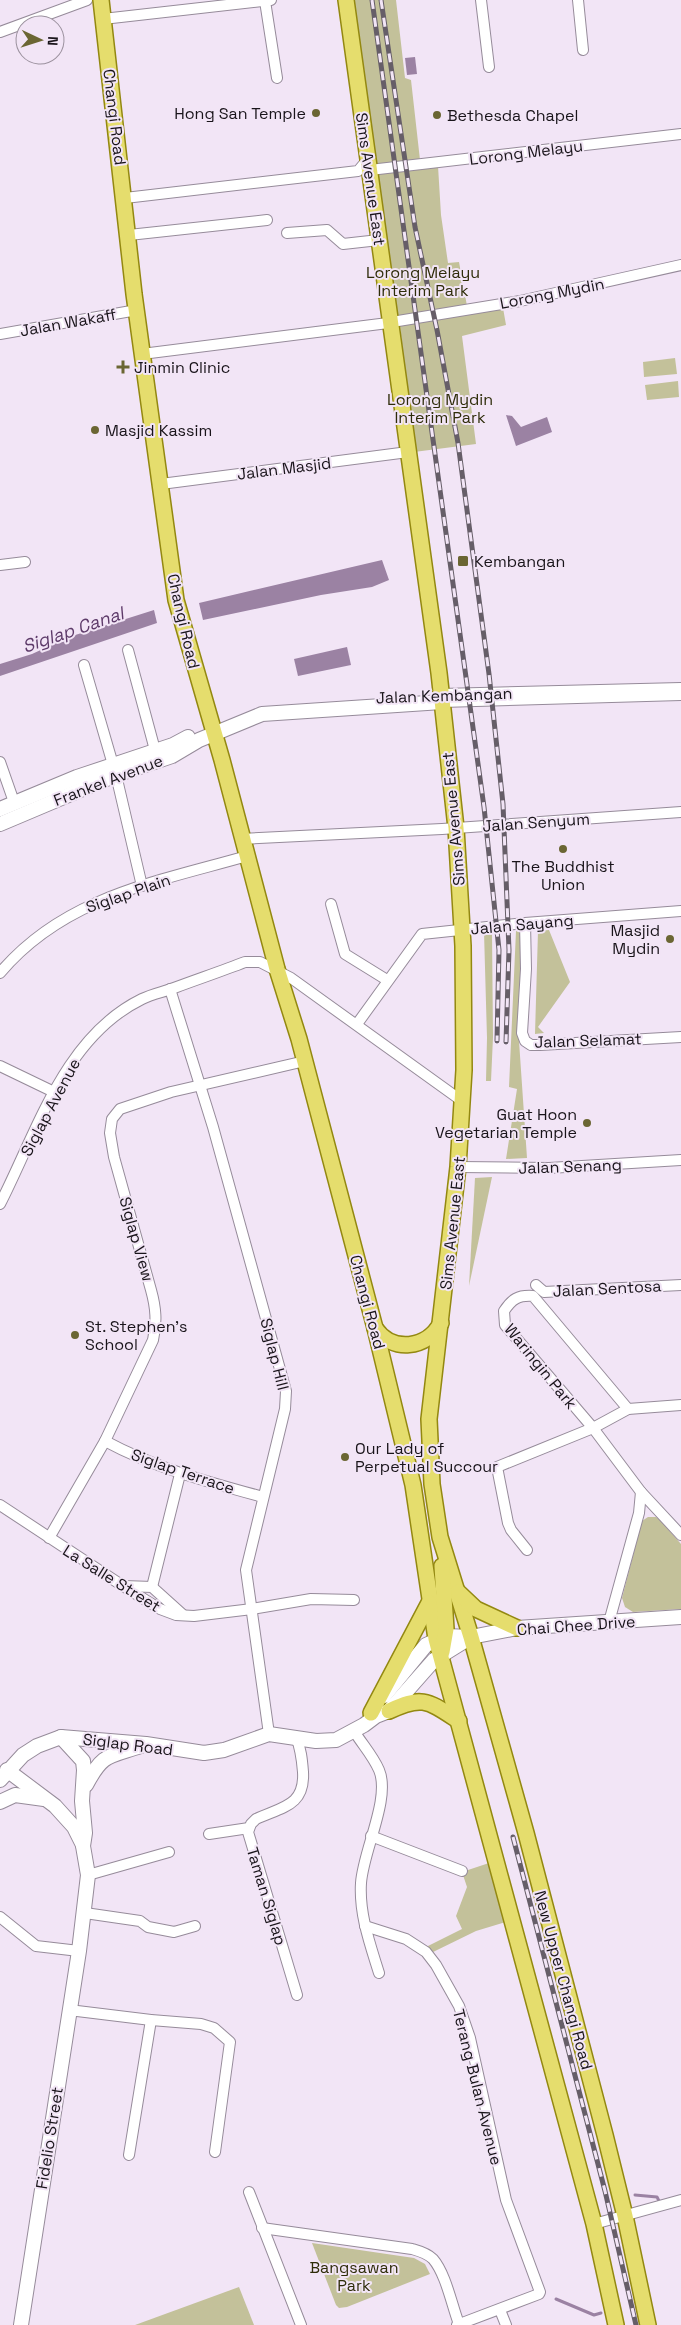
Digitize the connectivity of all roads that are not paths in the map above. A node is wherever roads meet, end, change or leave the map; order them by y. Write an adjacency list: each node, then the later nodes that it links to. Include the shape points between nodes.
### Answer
1 (87, 0): 9 (street)
2 (101, 0): 8 (main road, Changi Road)
3 (265, 0): 4 (street); 8 (street); 12 (street)
4 (271, 0)
5 (346, 0): 14 (main road, Sims Avenue East)
6 (481, 0): 11 (street)
7 (578, 0): 10 (street)
8 (103, 18): 15 (main road, Changi Road)
9 (0, 32)
10 (583, 50)
11 (489, 66)
12 (277, 78)
13 (681, 134): 14 (street, Lorong Melayu)
14 (370, 164): 15 (street, via 358,172); 19 (main road, Sims Avenue East)
15 (125, 198): 18 (main road, Changi Road)
16 (267, 220): 18 (street)
17 (288, 233): 19 (street, via 327,230 343,244)
18 (129, 234): 21 (main road, Changi Road)
19 (379, 240): 22 (main road, Sims Avenue East)
20 (681, 265): 22 (street, Lorong Mydin, via 520,301)
21 (137, 310): 23 (street, Jalan Wakaff); 24 (main road, Changi Road)
22 (392, 323): 24 (street, Lorong Mydin); 25 (main road, Sims Avenue East)
23 (0, 334)
24 (142, 354): 26 (main road, Changi Road)
25 (408, 452): 26 (street, Jalan Masjid); 33 (main road, Sims Avenue East)
26 (161, 484): 34 (main road, Changi Road, via 176,600)
27 (25, 562): 28 (street)
28 (0, 565)
29 (128, 650): 35 (street)
30 (84, 665): 37 (street)
31 (681, 688): 33 (street, Jalan Kembangan)
32 (681, 695): 33 (street, Jalan Kembangan)
33 (442, 698): 34 (street, Jalan Kembangan, via 261,706 243,712); 42 (main road, Sims Avenue East)
34 (213, 730): 35 (street, Frankel Avenue); 37 (street, Frankel Avenue, via 172,756); 43 (main road, Changi Road)
35 (155, 750): 37 (street, Frankel Avenue)
36 (0, 762): 38 (street)
37 (115, 770): 38 (street, Frankel Avenue); 41 (street, Frankel Avenue); 45 (street)
38 (14, 802): 39 (street, Frankel Avenue)
39 (0, 809)
40 (681, 812): 42 (street, Jalan Senyum)
41 (0, 824)
42 (456, 828): 43 (street, Jalan Senyum); 49 (main road, Sims Avenue East)
43 (241, 838): 44 (main road, Changi Road)
44 (246, 856): 45 (street, Siglap Plain); 50 (main road, Changi Road)
45 (142, 886): 51 (street, Siglap Plain, via 94,902 60,920 25,947)
46 (331, 904): 52 (street, via 345,954)
47 (681, 911): 48 (street, Jalan Sayang)
48 (525, 923): 49 (street, Jalan Sayang); 55 (street, Jalan Selamat, via 522,1033 525,1041 540,1045)
49 (461, 930): 52 (street, Jalan Sayang, via 422,934); 60 (main road, Sims Avenue East, via 465,1034)
50 (277, 969): 53 (street, Siglap Avenue, via 260,962 245,962); 54 (street); 56 (main road, Changi Road)
51 (0, 973)
52 (387, 980): 54 (street, Jalan Sayang)
53 (170, 989): 58 (street, Siglap Hill); 59 (street, Siglap Avenue, via 124,1009 98,1029 80,1050)
54 (357, 1024): 60 (street)
55 (681, 1037)
56 (304, 1061): 58 (street, Siglap View); 67 (main road, Changi Road)
57 (0, 1066): 59 (street)
58 (200, 1085): 71 (street, Siglap View, via 120,1109 110,1126 114,1157 156,1310 156,1324 153,1340); 74 (street, Siglap Hill, via 286,1391 285,1409)
59 (54, 1092): 63 (street, Siglap Avenue)
60 (462, 1101): 62 (main road, Sims Avenue East)
61 (681, 1160): 62 (street, Jalan Senang, via 549,1168)
62 (458, 1167): 66 (main road, Sims Avenue East)
63 (0, 1204)
64 (681, 1284): 65 (street, Jalan Sentosa, via 544,1292)
65 (536, 1285)
66 (442, 1319): 67 (main road, via 428,1338 412,1345 391,1342); 77 (main road, Sims Avenue East, via 429,1419 432,1484)
67 (375, 1328): 84 (main road, Changi Road, via 413,1485)
68 (681, 1405): 69 (street)
69 (628, 1409): 70 (street); 70 (street, Waringin Park, via 533,1296 520,1296 511,1301 504,1311 506,1325)
70 (593, 1428): 73 (street, Waringin Park); 79 (street, via 496,1468 511,1530)
71 (105, 1441): 72 (street, Siglap Terrace, via 137,1458); 78 (street, Siglap View)
72 (180, 1474): 74 (street, Siglap Terrace); 81 (street)
73 (642, 1492): 76 (street, Waringin Park); 88 (street, via 639,1514)
74 (263, 1497): 85 (street, Siglap Hill, via 246,1570)
75 (0, 1505): 78 (street, La Salle Street)
76 (681, 1535)
77 (440, 1537): 82 (main road, Sims Avenue East); 91 (main road)
78 (49, 1538): 80 (street, La Salle Street)
79 (527, 1550)
80 (123, 1586): 81 (street); 86 (street, La Salle Street, via 160,1609)
81 (152, 1587): 86 (street)
82 (457, 1591): 89 (main road, via 476,1609); 90 (main road, Sims Avenue East)
83 (354, 1600): 85 (street, La Salle Street, via 311,1599)
84 (429, 1603): 91 (main road, Changi Road); 95 (main road)
85 (252, 1609): 86 (street, La Salle Street); 96 (street, Siglap Hill)
86 (184, 1616)
87 (681, 1617): 88 (street, Chai Chee Drive)
88 (609, 1622): 89 (street, Chai Chee Drive)
89 (518, 1628): 90 (street, Chai Chee Drive)
90 (471, 1637): 91 (street); 92 (street, Siglap Road); 125 (main road, New Upper Changi Road, via 526,1833)
91 (441, 1638): 92 (main road); 95 (street, via 426,1645 416,1655)
92 (441, 1655): 93 (street, Siglap Road); 94 (main road, New Upper Changi Road)
93 (389, 1711): 94 (main road, via 408,1702 419,1701 433,1704); 95 (street, Siglap Road)
94 (459, 1720): 126 (main road, New Upper Changi Road)
95 (363, 1723): 98 (street, Siglap Road, via 342,1738 330,1741); 107 (street, via 381,1775 382,1792)
96 (268, 1730): 98 (street, Siglap Road); 99 (street, Siglap Road, via 224,1750 210,1752)
97 (61, 1737): 99 (street, Siglap Road); 100 (street, Siglap Road, via 29,1750); 101 (street, Fidelio Street, via 83,1761)
98 (296, 1737): 105 (street, Taman Siglap, via 301,1749 302,1792 294,1802 256,1820)
99 (146, 1744): 101 (street, via 99,1763)
100 (4, 1775): 102 (street, Fidelio Street)
101 (82, 1792): 104 (street, Fidelio Street)
102 (47, 1800): 103 (street, via 16,1795); 104 (street, Fidelio Street)
103 (0, 1802)
104 (79, 1824): 110 (street, Fidelio Street)
105 (249, 1828): 106 (street); 117 (street, Taman Siglap, via 250,1844)
106 (209, 1834)
107 (371, 1836): 109 (street); 114 (street, via 361,1880)
108 (169, 1852): 110 (street)
109 (462, 1871)
110 (88, 1875): 111 (street, Fidelio Street)
111 (84, 1913): 113 (street, via 140,1921 148,1928 174,1932); 115 (street, Fidelio Street)
112 (0, 1917): 115 (street, via 36,1946)
113 (195, 1926)
114 (365, 1926): 116 (street); 128 (street, Terang Bulan Avenue, via 406,1939 426,1952 459,2006 470,2038 506,2200 540,2292)
115 (79, 1951): 118 (street, Fidelio Street)
116 (379, 1973)
117 (297, 1995)
118 (69, 2010): 119 (street); 129 (street, Fidelio Street)
119 (150, 2020): 120 (street, via 207,2025 230,2042); 121 (street)
120 (215, 2152)
121 (129, 2155)
122 (249, 2192): 127 (street)
123 (681, 2200): 125 (street)
124 (681, 2205): 125 (street)
125 (626, 2219): 126 (street); 134 (main road, New Upper Changi Road)
126 (594, 2227): 133 (main road, New Upper Changi Road)
127 (262, 2228): 130 (street); 131 (street, via 426,2254 439,2268)
128 (500, 2310): 131 (street); 132 (street)
129 (21, 2325)
130 (301, 2325)
131 (458, 2325)
132 (506, 2325)
133 (616, 2325)
134 (648, 2325)

